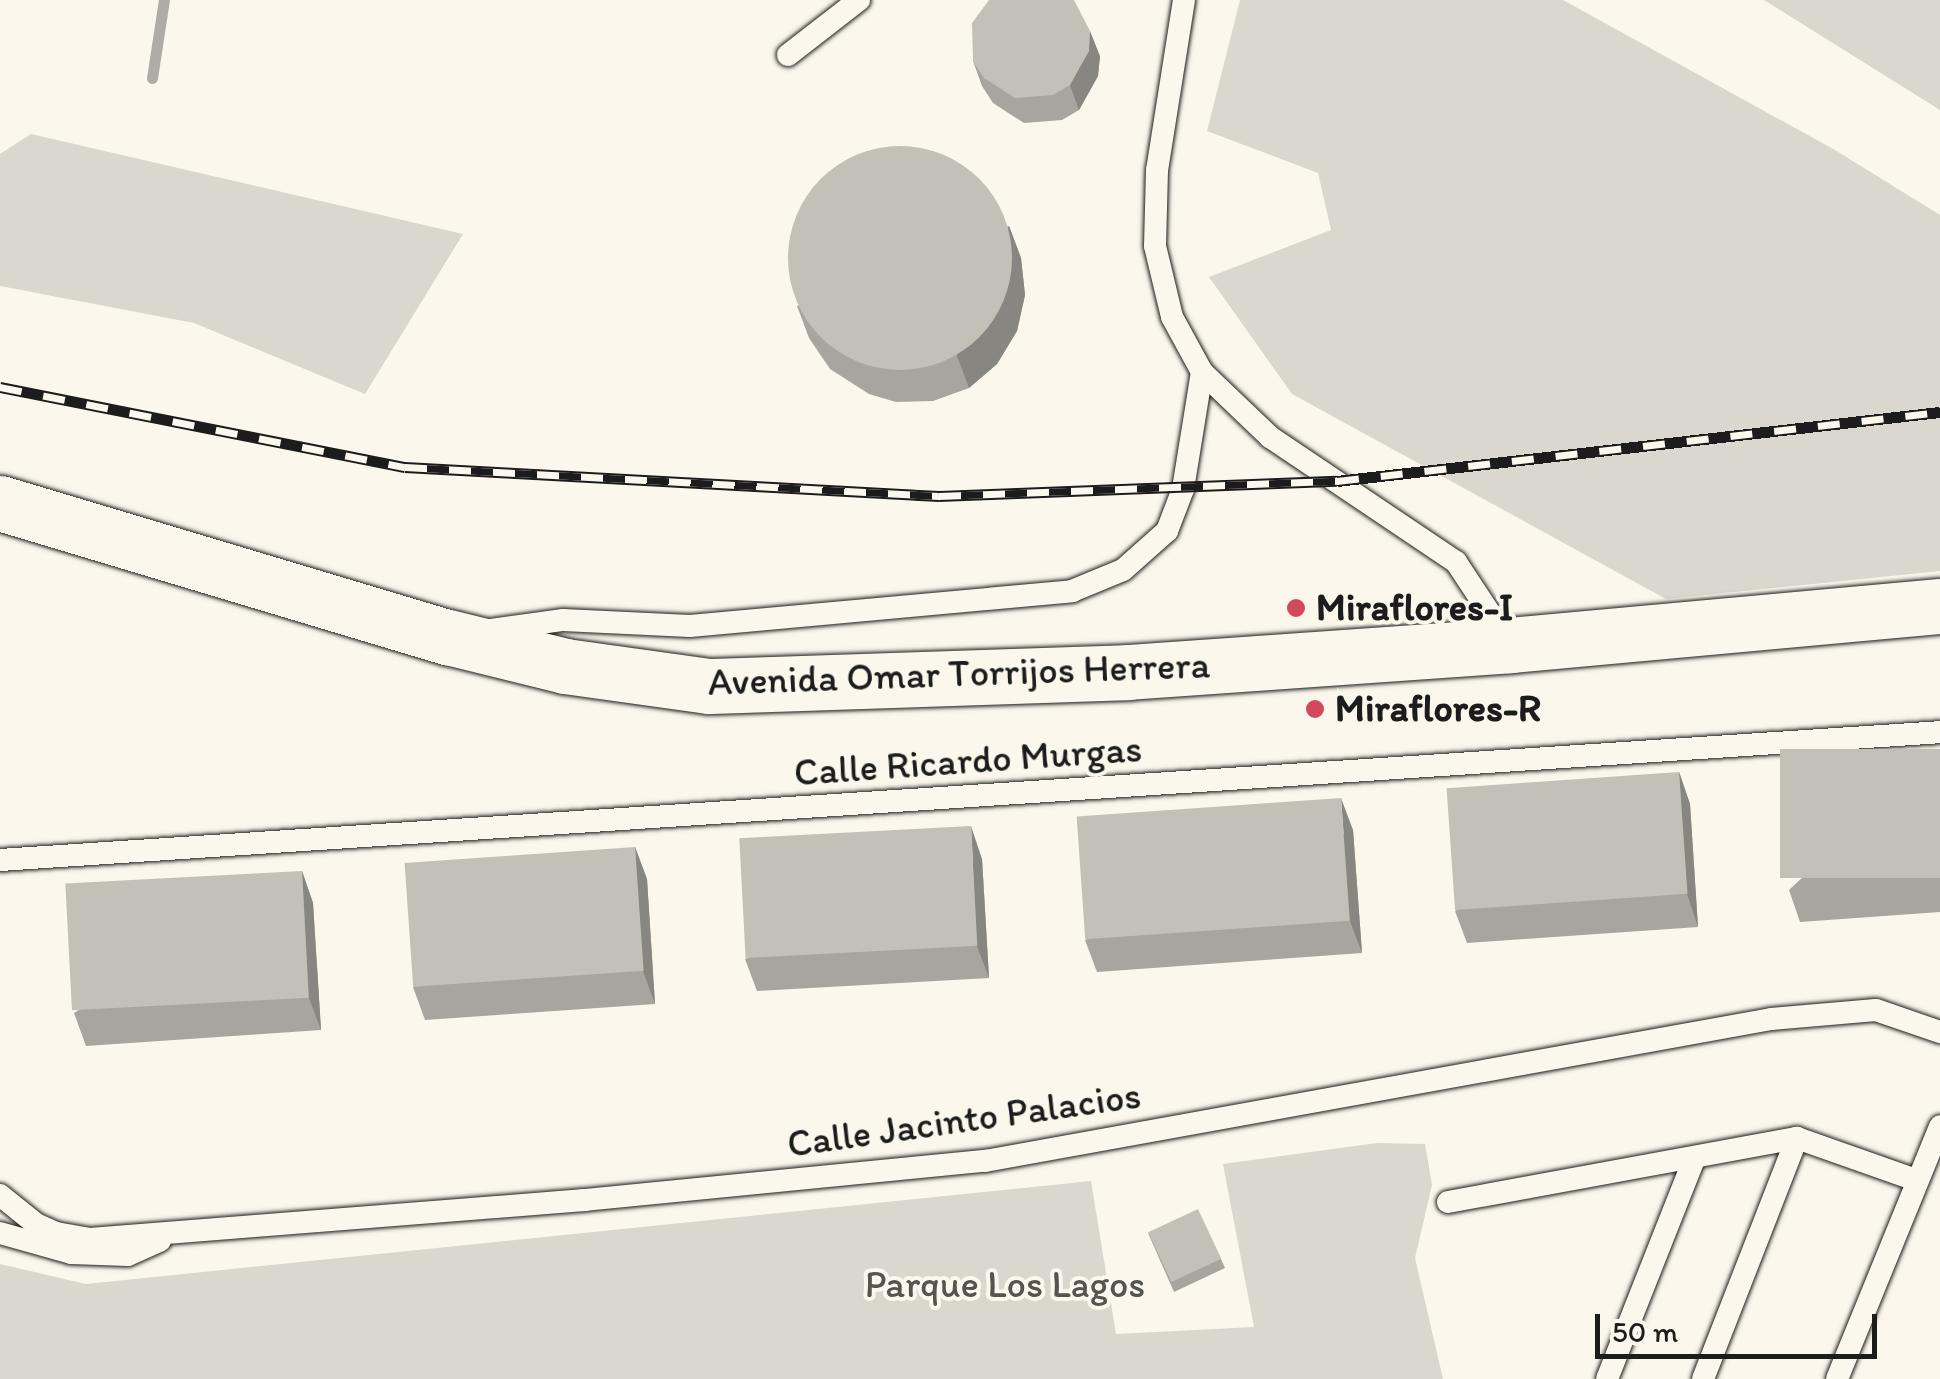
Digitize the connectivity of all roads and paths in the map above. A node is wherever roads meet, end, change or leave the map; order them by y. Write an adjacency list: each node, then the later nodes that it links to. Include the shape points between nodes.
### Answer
1 (858, 0): 3 (lane)
2 (1184, 0): 4 (lane, via 1157,170 1155,246 1172,317)
3 (788, 55)
4 (1202, 372): 7 (lane, via 1183,489 1166,532 1123,570 1072,591 690,626 563,620); 8 (lane, via 1270,437 1456,562)
5 (0, 503): 7 (main road, Avenida Omar Torrijos Herrera)
6 (1940, 606): 8 (main road, Avenida Omar Torrijos Herrera)
7 (448, 637): 8 (main road, Avenida Omar Torrijos Herrera, via 566,666 709,686 1128,672)
8 (1510, 644)
9 (1940, 732): 10 (lane, Calle Ricardo Murgas)
10 (0, 860)
11 (1940, 1032): 19 (lane, Calle Jacinto Palacios, via 1876,1010 1770,1019 986,1161)
12 (1940, 1126): 15 (lane)
13 (1797, 1138): 14 (lane); 15 (lane); 21 (lane)
14 (1694, 1160): 17 (lane); 20 (lane)
15 (1916, 1180): 22 (lane)
16 (0, 1195): 19 (lane, Calle Jacinto Palacios, via 56,1233)
17 (1448, 1202)
18 (0, 1233): 19 (lane, via 71,1253 128,1255)
19 (176, 1234)
20 (1608, 1379)
21 (1703, 1379)
22 (1837, 1379)

